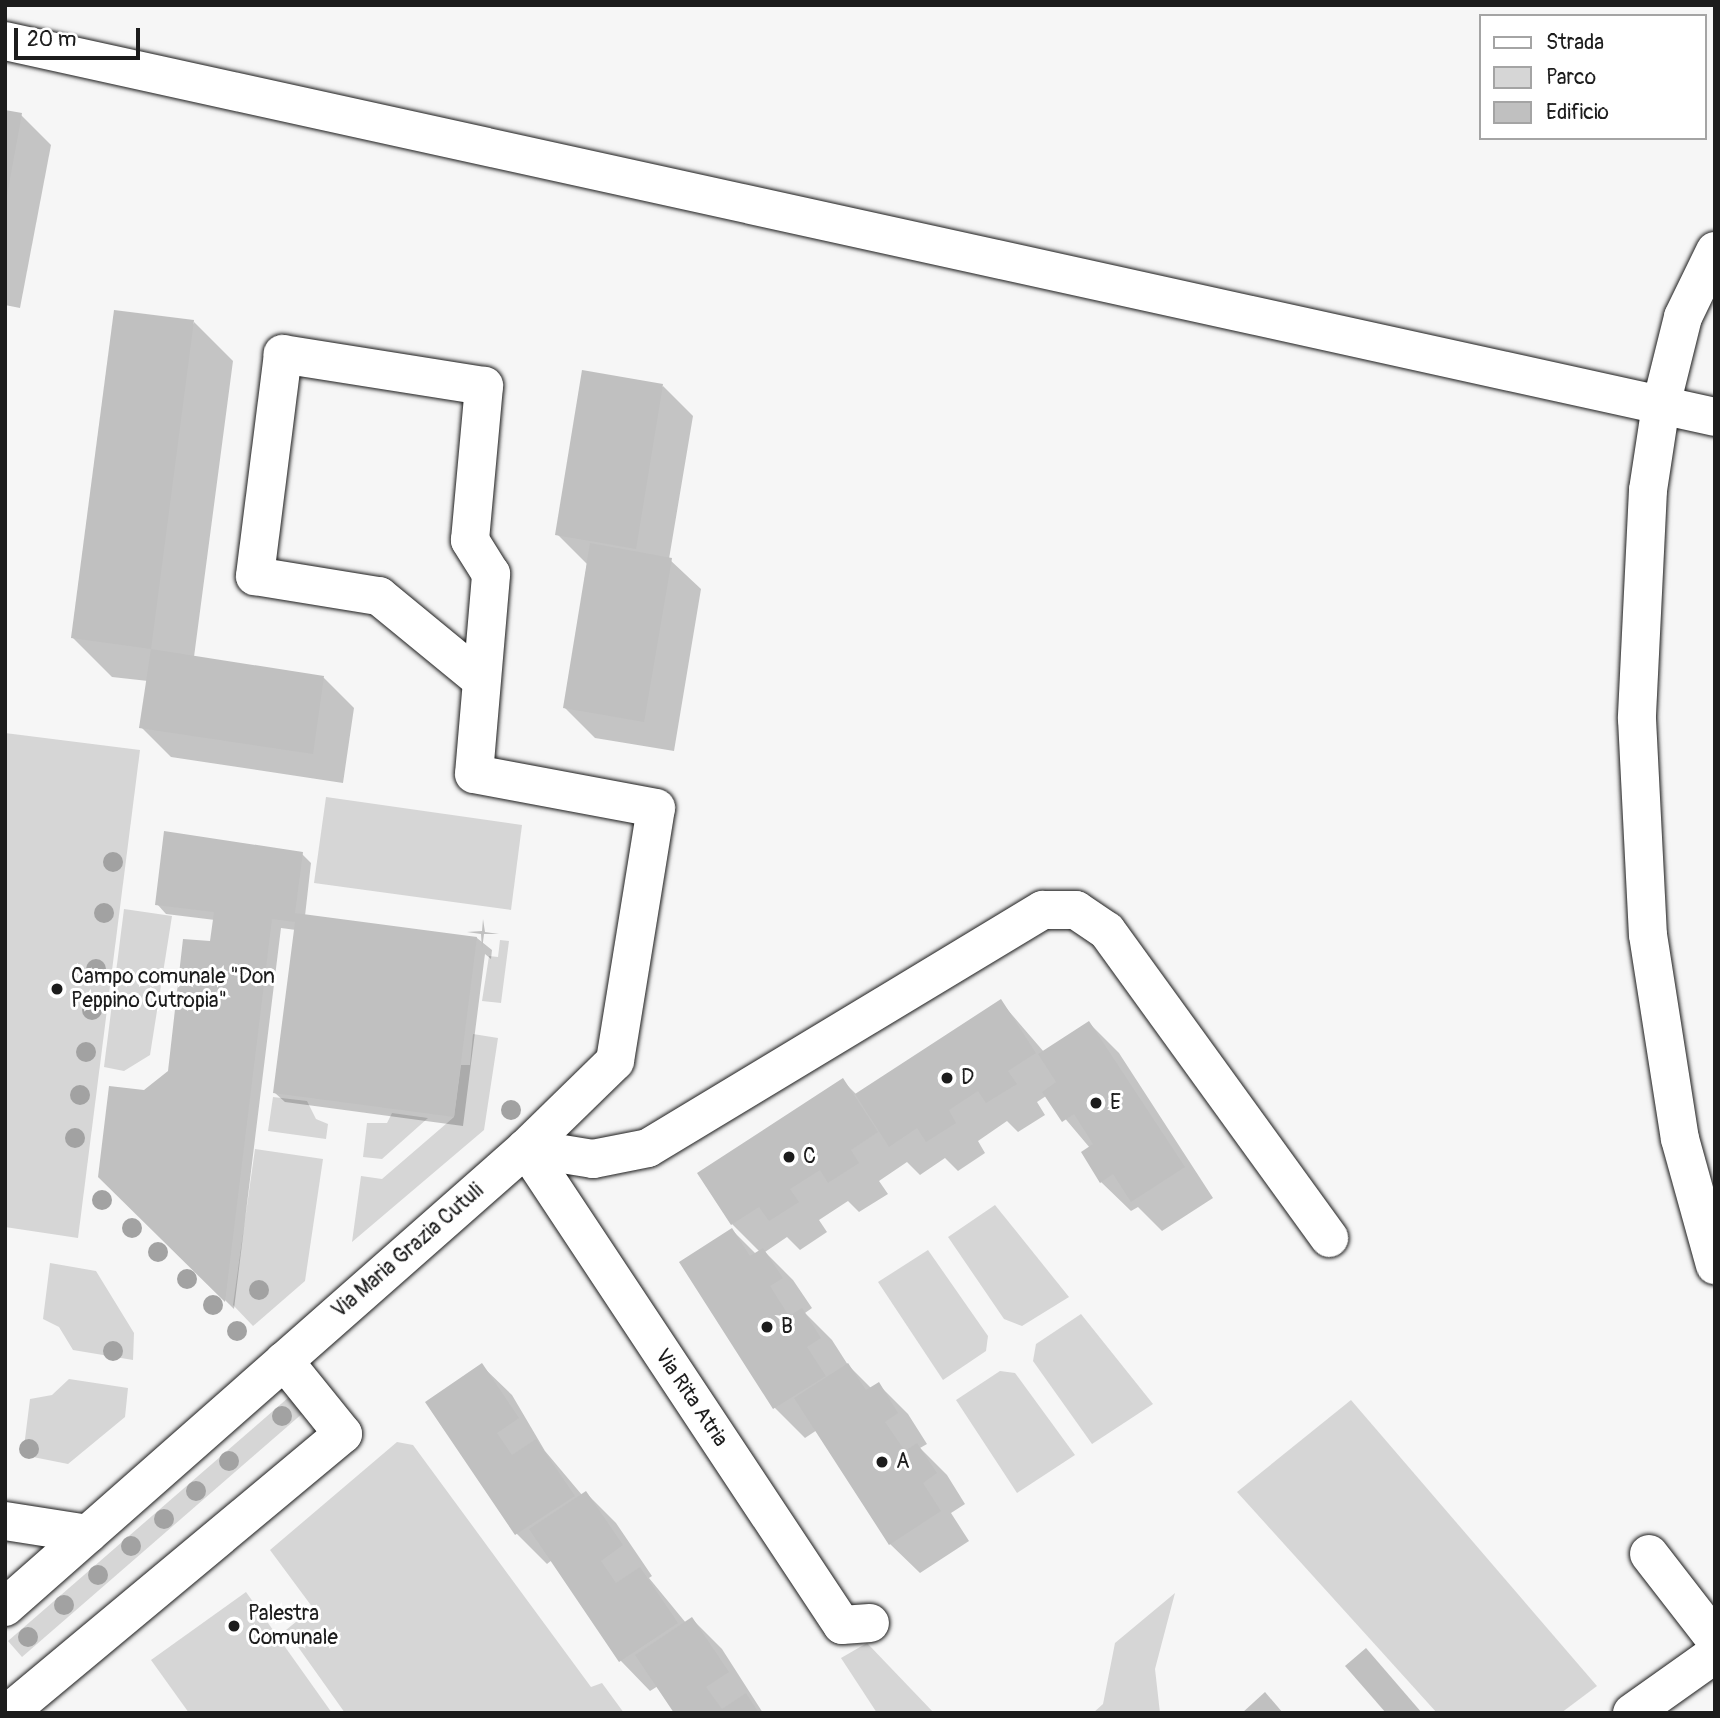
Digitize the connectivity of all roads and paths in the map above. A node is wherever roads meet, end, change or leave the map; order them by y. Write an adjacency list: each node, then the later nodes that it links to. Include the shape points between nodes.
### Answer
1 (5, 41): 3 (street)
2 (1715, 251): 3 (street, via 1684,317)
3 (1661, 405): 4 (street); 8 (street, via 1648,490 1637,719 1648,935 1680,1139)
4 (1715, 417)
5 (478, 678): 5 (street, via 491,574 470,540 484,386 283,354 255,576 379,596); 6 (street, Via Maria Grazia Cutuli, via 474,774 655,816 615,1061)
6 (526, 1148): 7 (street, via 593,1159 649,1148 1043,910 1076,910 1107,931); 9 (street, Via Maria Grazia Cutuli); 14 (street, Via Rita Atria, via 842,1625)
7 (1329, 1238)
8 (1715, 1265)
9 (284, 1361): 11 (street, Via Maria Grazia Cutuli); 17 (street, via 344,1434)
10 (5, 1521): 11 (street)
11 (88, 1534): 13 (street, Via Maria Grazia Cutuli)
12 (1649, 1554): 15 (street)
13 (5, 1607)
14 (870, 1623)
15 (1715, 1639)
16 (1715, 1654): 18 (street)
17 (8, 1713)
18 (1632, 1713)

